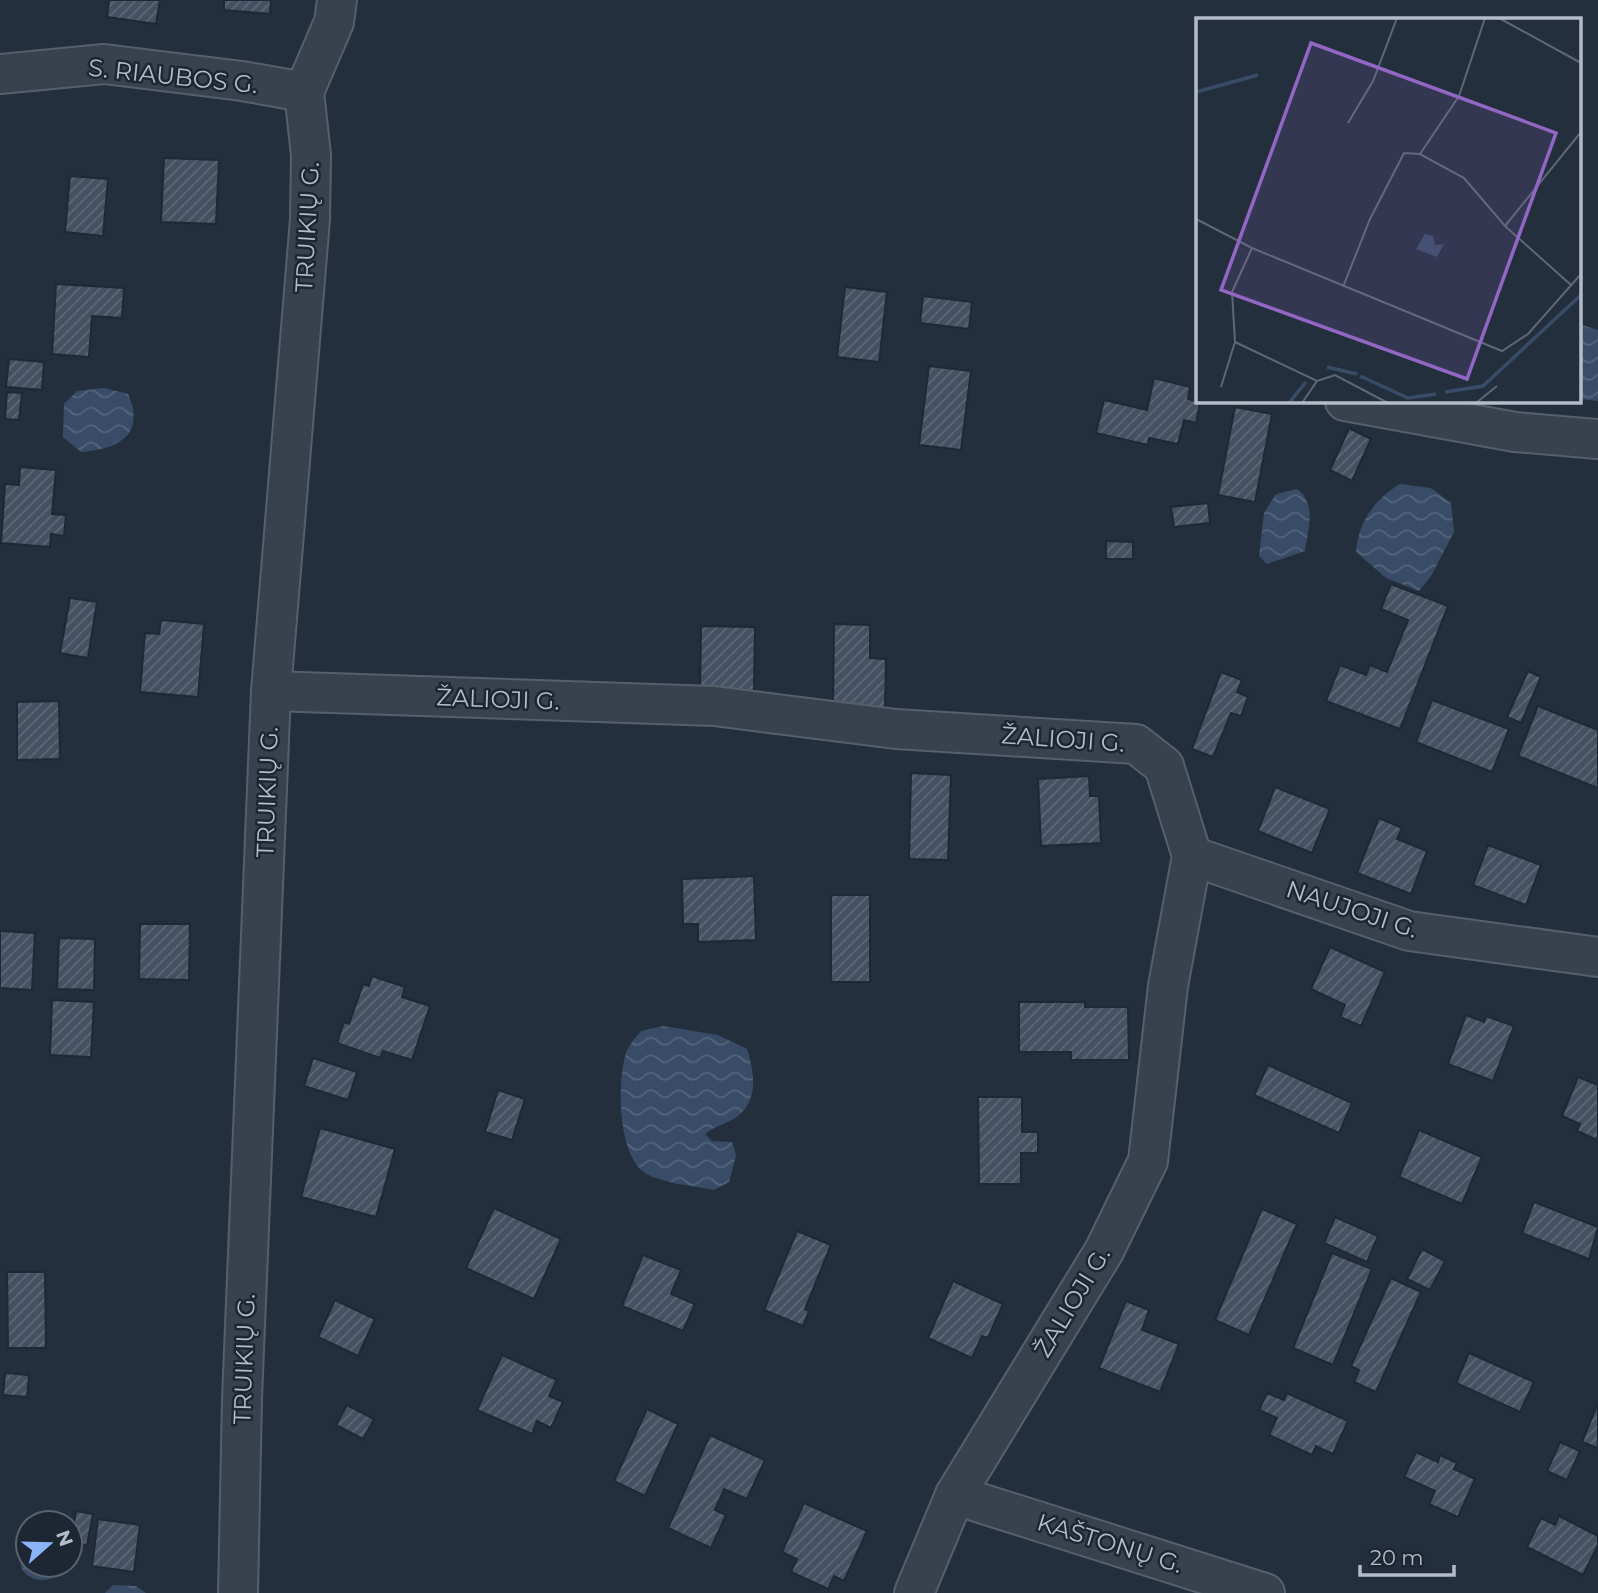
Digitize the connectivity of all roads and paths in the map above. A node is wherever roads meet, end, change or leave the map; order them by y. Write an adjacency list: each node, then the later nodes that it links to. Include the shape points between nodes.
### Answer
1 (337, 0): 3 (street, TRUIKIŲ G., via 334,22)
2 (0, 74): 3 (street, S. RIAUBOS G., via 104,64)
3 (304, 92): 6 (street, TRUIKIŲ G., via 311,155 310,219)
4 (1350, 402): 5 (street, via 1515,432)
5 (1598, 439)
6 (271, 691): 7 (street, ŽALIOJI G., via 714,706 896,729 1136,744 1164,766); 10 (street, TRUIKIŲ G.)
7 (1192, 856): 8 (street, NAUJOJI G., via 1409,931); 9 (street, ŽALIOJI G., via 1168,986 1148,1161 1104,1251)
8 (1598, 957)
9 (955, 1495): 11 (street, ŽALIOJI G.); 12 (street, KAŠTONŲ G.)
10 (238, 1593)
11 (914, 1593)
12 (1265, 1593)

